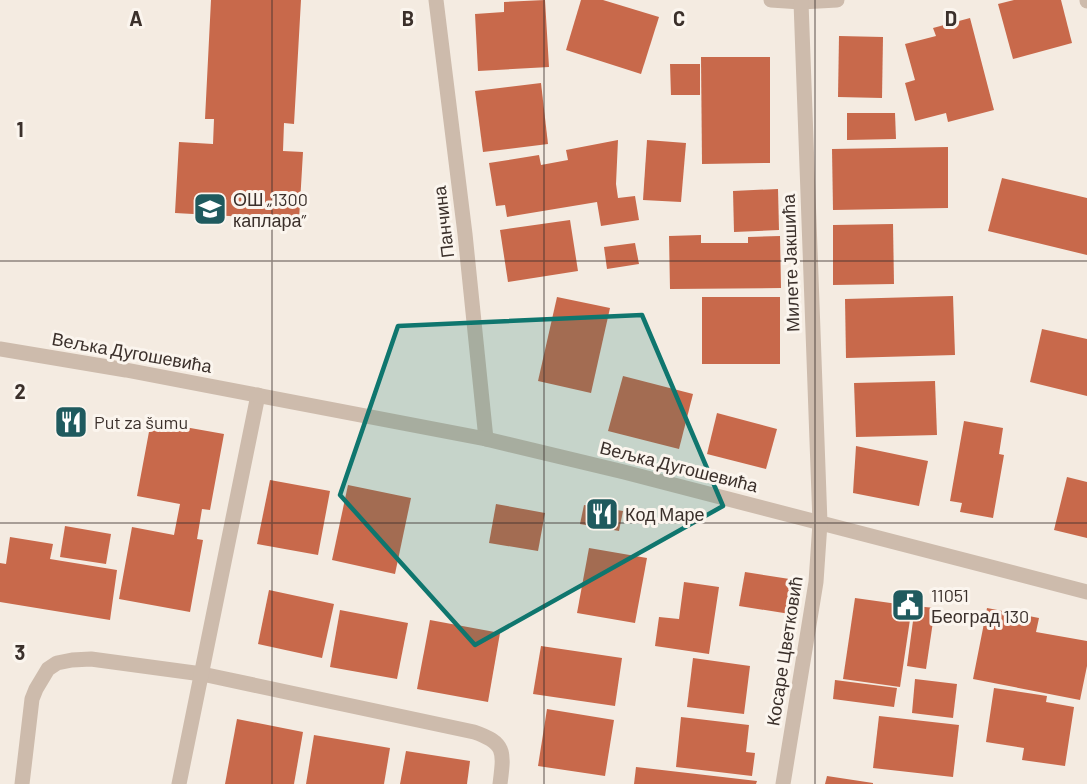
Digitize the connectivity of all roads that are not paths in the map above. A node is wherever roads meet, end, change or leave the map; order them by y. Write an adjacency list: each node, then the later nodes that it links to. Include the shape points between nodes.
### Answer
1 (436, 0): 7 (street, Панчина)
2 (771, 0): 4 (street)
3 (837, 0): 4 (street)
4 (801, 2): 8 (street, Милете Јакшића)
5 (0, 349): 6 (street, Вељка Дугошевића)
6 (258, 395): 7 (street, Вељка Дугошевића); 10 (street)
7 (486, 439): 8 (street, Вељка Дугошевића)
8 (820, 523): 9 (street, Вељка Дугошевића); 14 (street, Косаре Цветковић, via 816,582)
9 (1087, 592)
10 (202, 674): 11 (street, via 91,659 57,663 41,678 32,699); 12 (street); 13 (street, via 480,734 500,747)
11 (22, 784)
12 (179, 784)
13 (500, 784)
14 (783, 784)

